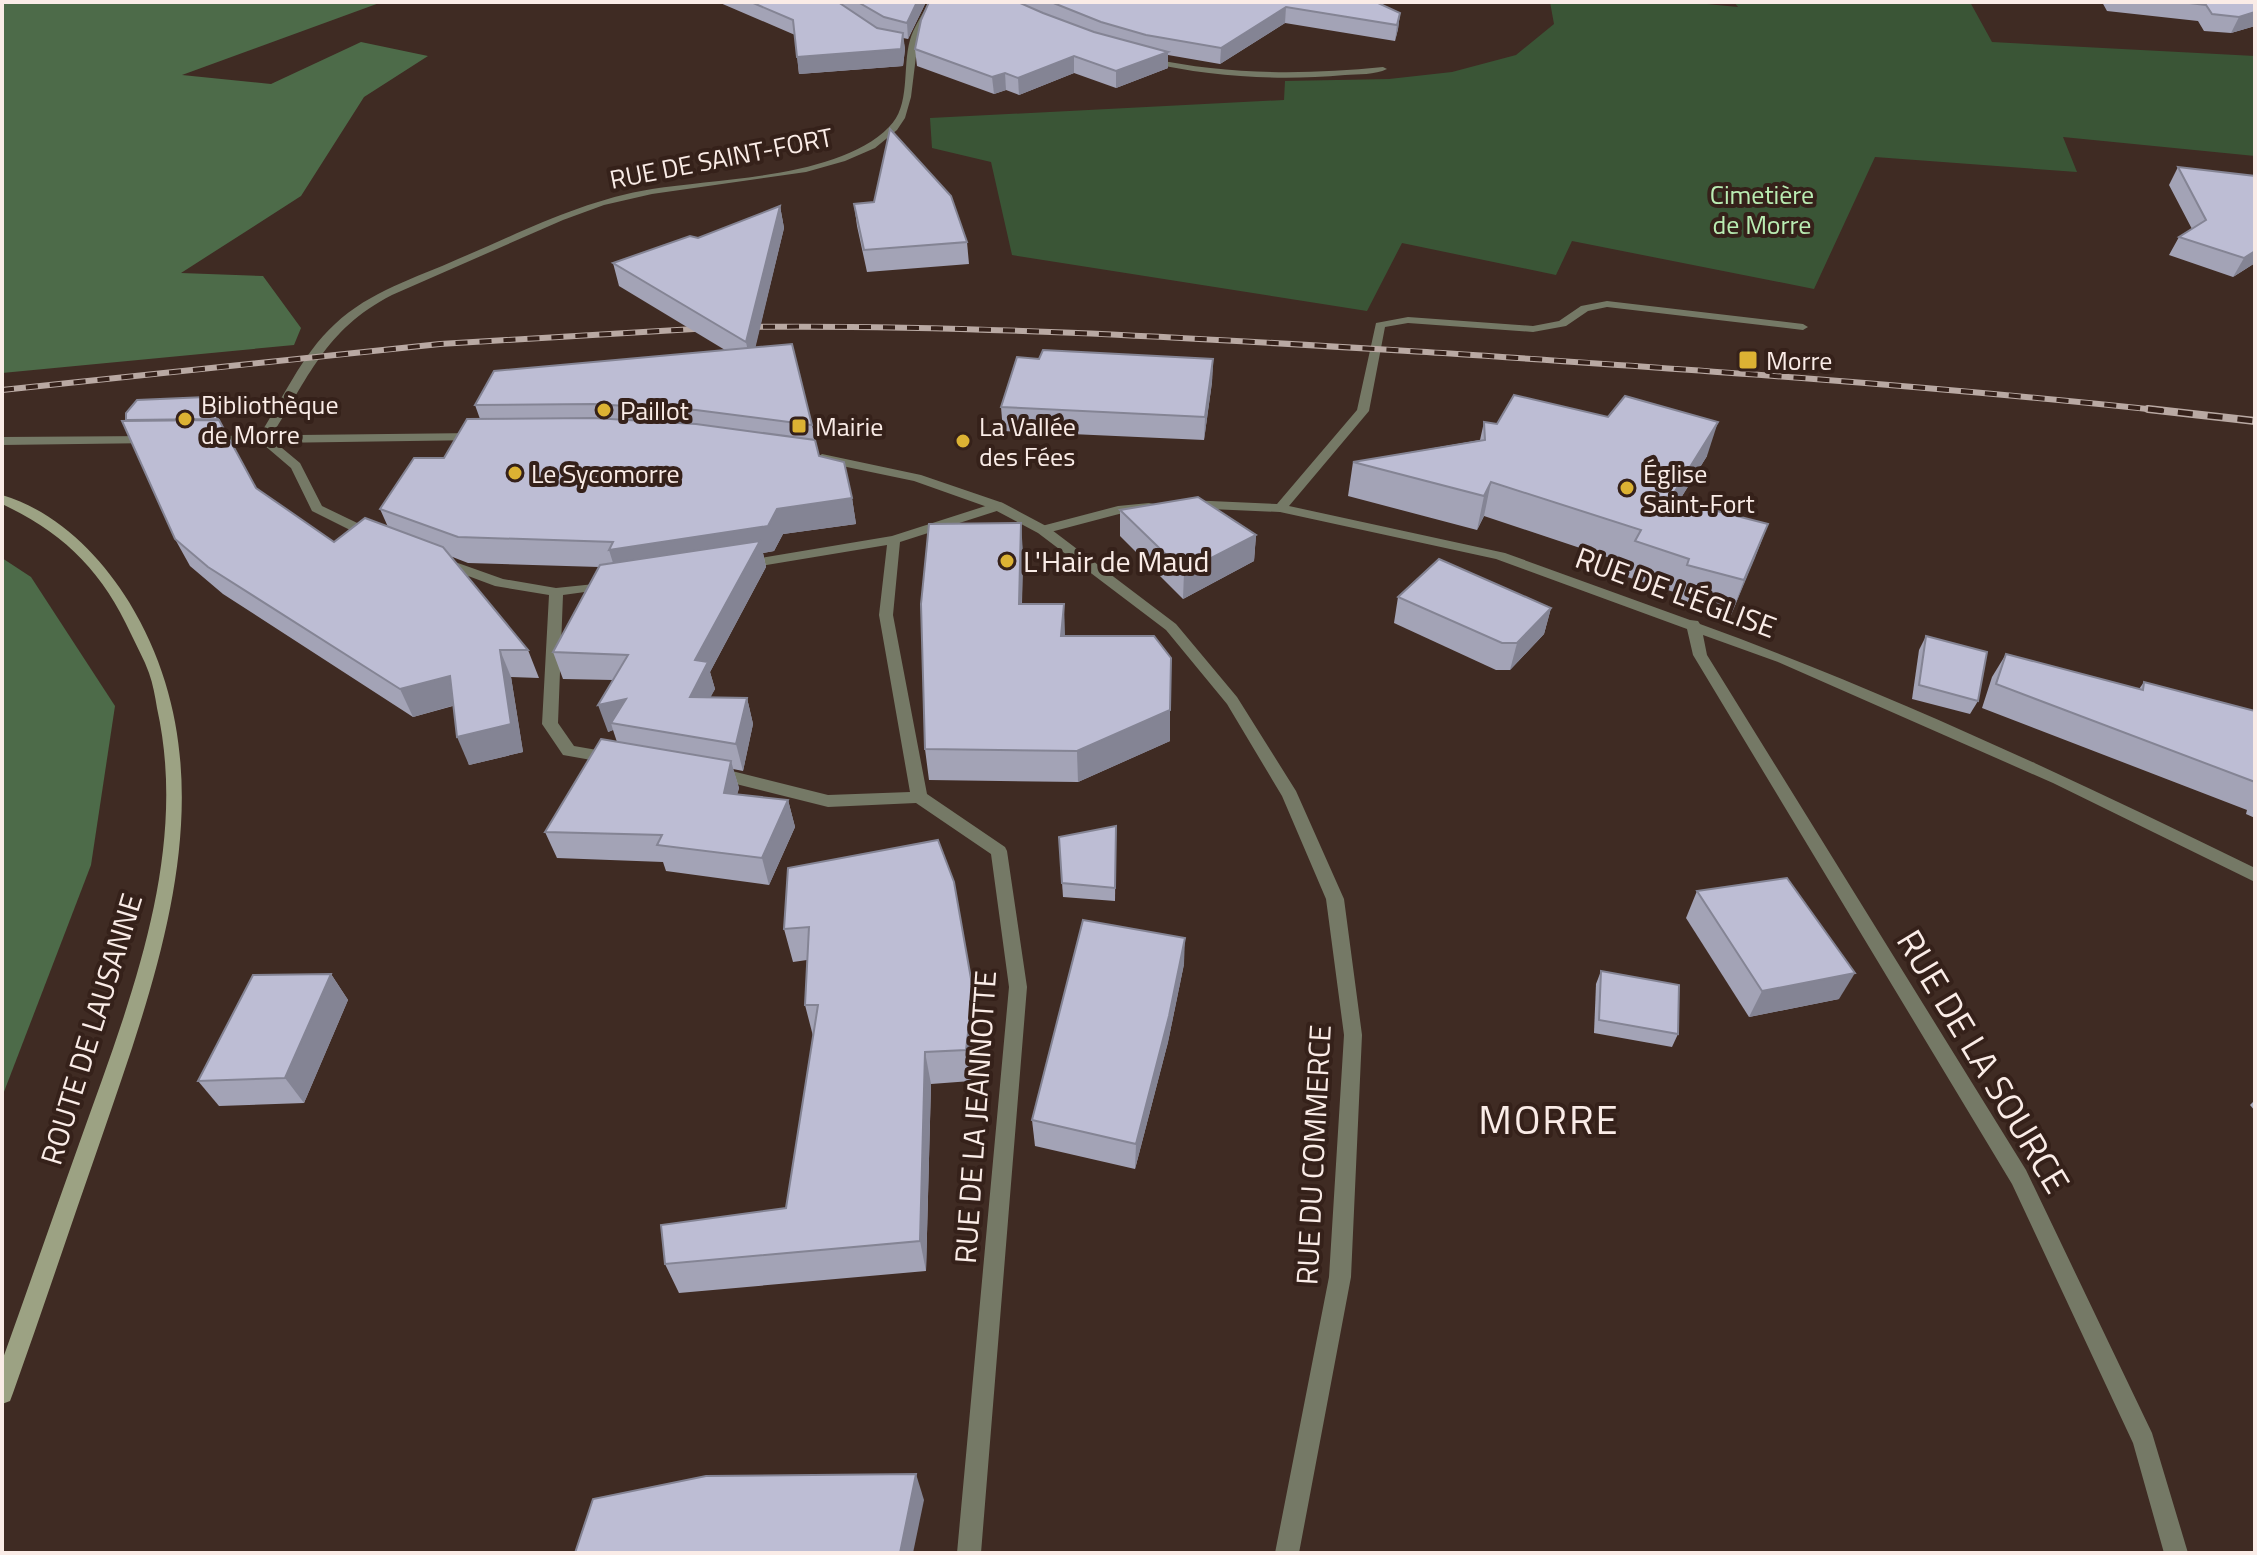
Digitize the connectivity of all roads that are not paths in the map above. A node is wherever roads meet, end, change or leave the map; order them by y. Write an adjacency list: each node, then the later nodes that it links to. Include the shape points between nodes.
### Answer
1 (933, 2): 3 (street, RUE DE SAINT-FORT)
2 (898, 42): 3 (street)
3 (913, 45): 8 (street, RUE DE SAINT-FORT, via 904,110 894,128 869,148 773,174 619,198 572,213 398,290 352,314 328,334)
4 (1144, 58): 5 (street, via 1231,76 1303,77)
5 (1383, 69)
6 (1803, 327): 17 (street, via 1607,304 1585,308 1562,324 1533,329 1387,322 1380,325 1363,411)
7 (488, 437): 8 (street)
8 (263, 439): 10 (street); 19 (street, via 296,466 317,508)
9 (171, 440): 11 (street)
10 (202, 440)
11 (2, 441)
12 (804, 456): 15 (street, RUE DU COMMERCE, via 917,478)
13 (2, 499): 30 (main road, ROUTE DE LAUSANNE, via 41,520 103,572 137,627 165,694 175,750 176,811 161,914 126,1039)
14 (1180, 505): 17 (street, RUE DE L'ÉGLISE)
15 (998, 506): 18 (street, RUE DU COMMERCE); 20 (street)
16 (1164, 506): 18 (street, via 1118,510)
17 (1280, 508): 25 (street, RUE DE L'ÉGLISE, via 1500,556)
18 (1043, 530): 32 (street, RUE DU COMMERCE, via 1171,627 1232,701 1290,795 1335,899 1353,1035 1340,1277)
19 (381, 538)
20 (894, 540): 22 (street); 28 (street, via 886,615)
21 (425, 555): 24 (street, via 500,583)
22 (734, 567)
23 (630, 582): 24 (street)
24 (556, 592): 26 (street, via 550,724 569,751)
25 (1693, 624): 29 (street, RUE DE L'ÉGLISE, via 2059,779); 33 (street, RUE DE LA SOURCE, via 1700,655 2019,1177 2144,1441)
26 (628, 760)
27 (701, 771): 28 (street, via 828,801)
28 (919, 797): 31 (street, RUE DE LA JEANNOTTE, via 999,851 1018,987)
29 (2255, 876)
30 (2, 1393)
31 (969, 1553)
32 (1287, 1553)
33 (2176, 1553)

